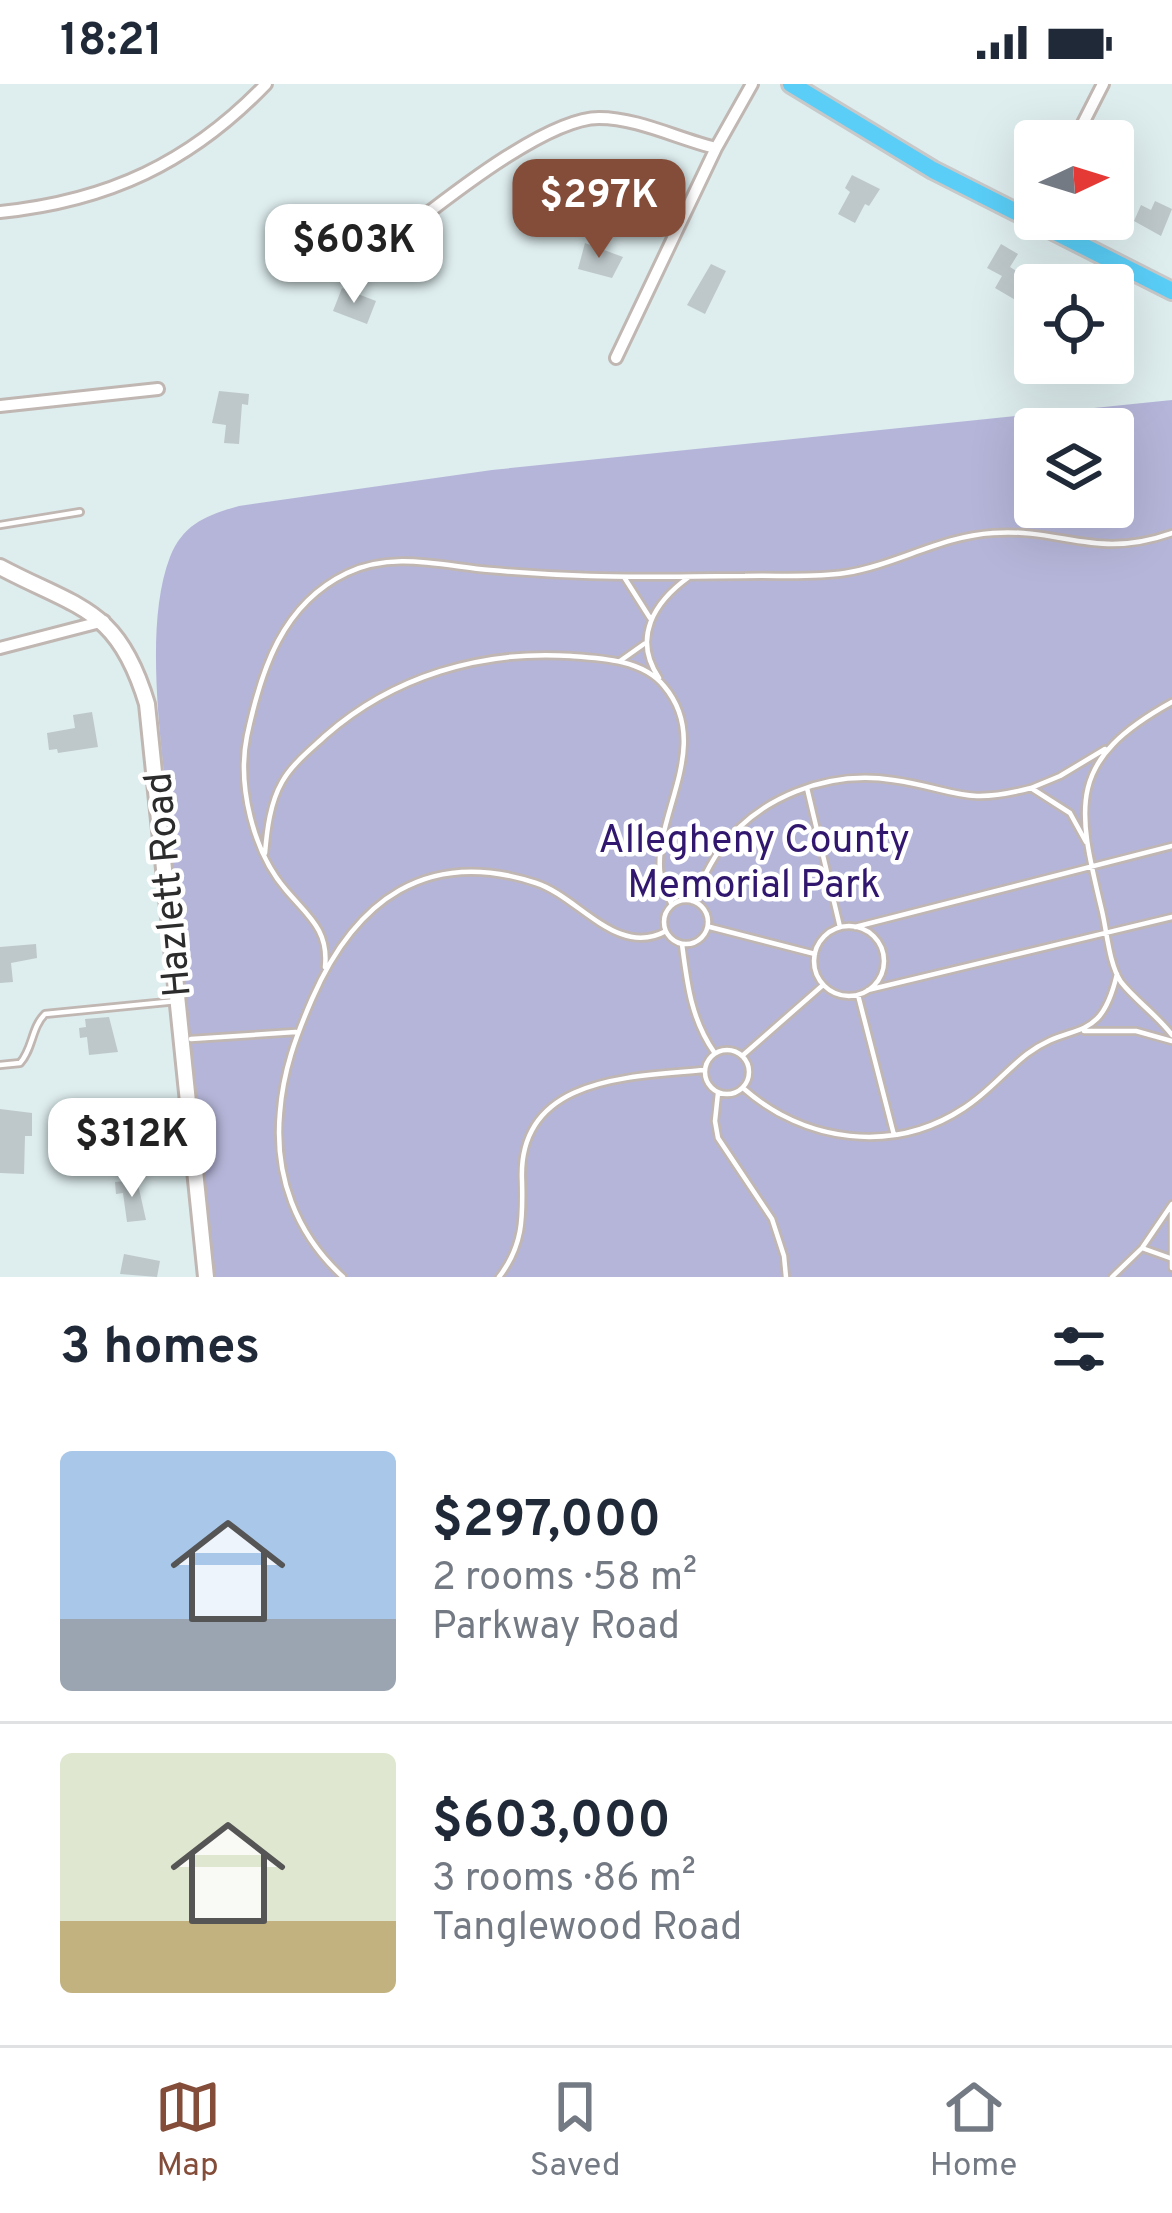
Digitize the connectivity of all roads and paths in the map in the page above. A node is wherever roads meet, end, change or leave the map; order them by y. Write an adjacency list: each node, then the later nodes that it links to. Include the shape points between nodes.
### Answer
1 (266, 84): 8 (street, via 190,150 123,185)
2 (752, 84): 6 (street)
3 (791, 84): 7 (main road)
4 (1103, 84): 5 (street)
5 (1085, 120)
6 (716, 148): 9 (street, via 611,119 579,121 491,166); 12 (street)
7 (1014, 210)
8 (0, 212)
9 (415, 223)
10 (1073, 240): 11 (main road)
11 (1172, 291)
12 (616, 358)
13 (158, 388): 14 (street)
14 (0, 406)
15 (80, 512): 16 (lane)
16 (0, 525)
17 (1172, 533): 19 (lane, via 1107,547 978,534 840,574)
18 (0, 567): 22 (street)
19 (691, 576): 20 (lane); 21 (lane)
20 (624, 577): 21 (lane); 33 (lane, via 401,560 352,570 314,593 275,644 247,739 247,796)
21 (650, 618): 23 (lane)
22 (104, 621): 24 (street); 50 (street, Hazlett Road, via 147,704)
23 (647, 640): 25 (lane); 26 (lane)
24 (0, 649)
25 (620, 661): 26 (lane); 33 (lane, via 489,659 383,694 291,769 276,795)
26 (662, 683): 36 (lane, via 684,744 659,863)
27 (1172, 702): 28 (lane)
28 (1107, 747): 30 (lane); 31 (lane, via 1089,780)
29 (806, 788): 30 (lane, via 873,778 966,798); 35 (lane, via 730,836); 40 (lane)
30 (1031, 788): 31 (lane, via 1070,813)
31 (1087, 842): 34 (lane)
32 (1172, 846): 34 (lane)
33 (265, 854): 45 (lane, via 321,931)
34 (1091, 865): 39 (lane); 42 (lane)
35 (692, 901): 36 (lane); 38 (lane)
36 (672, 905): 41 (lane)
37 (1172, 917): 42 (lane)
38 (708, 927): 43 (lane, via 700,940); 44 (lane)
39 (855, 927): 40 (lane); 48 (lane, via 883,953 882,973)
40 (840, 928): 44 (lane)
41 (666, 931): 43 (lane); 45 (lane, via 623,936 540,884 461,871 416,880 381,900)
42 (1107, 933): 46 (lane); 48 (lane)
43 (682, 944): 55 (lane, via 691,1003)
44 (815, 954): 47 (lane)
45 (325, 967): 52 (lane)
46 (1117, 974): 51 (lane, via 1107,1008); 53 (lane)
47 (823, 985): 49 (lane); 56 (lane)
48 (868, 990): 49 (lane)
49 (858, 995): 61 (lane)
50 (177, 1001): 57 (lane, via 45,1014 26,1057); 66 (street, Hazlett Road)
51 (1084, 1031): 53 (lane); 61 (lane, via 1028,1053 944,1121)
52 (296, 1032): 54 (lane); 67 (lane, via 280,1107 280,1165 303,1227)
53 (1172, 1038)
54 (191, 1040)
55 (715, 1053): 56 (lane); 58 (lane)
56 (742, 1056): 59 (lane, via 749,1070)
57 (0, 1065)
58 (704, 1070): 60 (lane); 68 (lane, via 607,1080 547,1112 527,1141 520,1239)
59 (743, 1088): 60 (lane); 61 (lane, via 798,1125 850,1137)
60 (718, 1093): 69 (lane, via 718,1138 772,1220)
61 (894, 1135)
62 (1172, 1206): 63 (lane); 64 (lane)
63 (1142, 1248): 64 (lane); 70 (lane)
64 (1171, 1258): 65 (lane)
65 (1172, 1268)
66 (206, 1277)
67 (343, 1277)
68 (499, 1277)
69 (786, 1277)
70 (1112, 1277)

